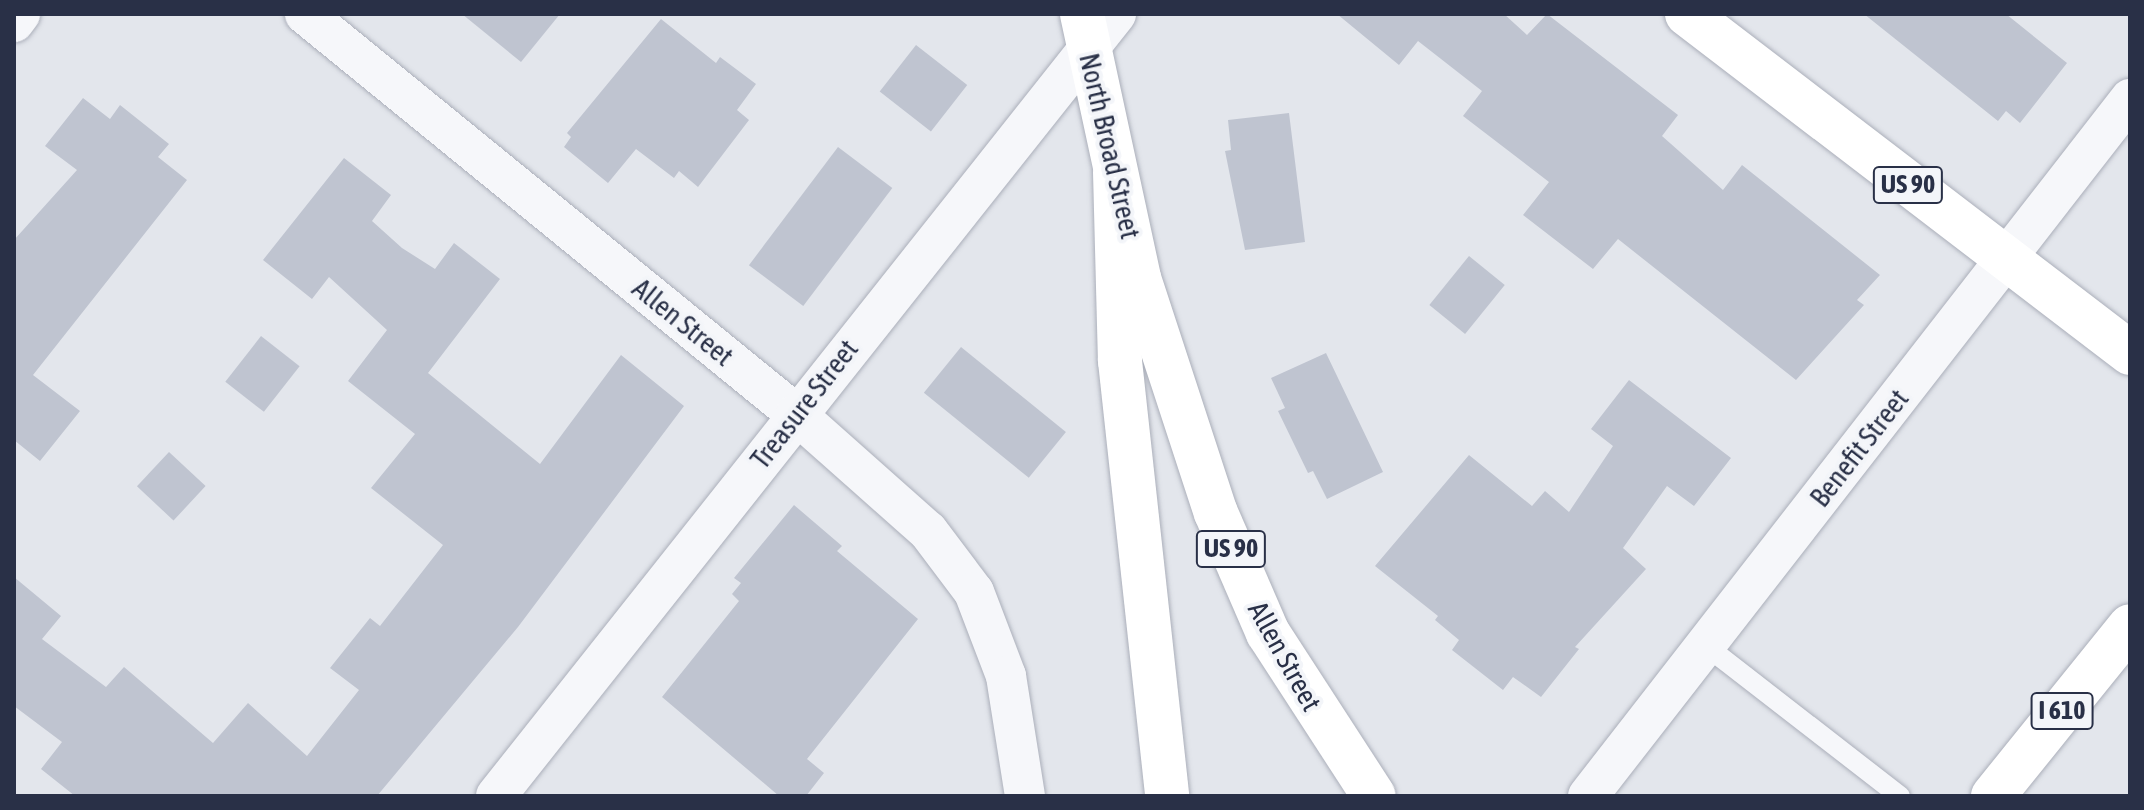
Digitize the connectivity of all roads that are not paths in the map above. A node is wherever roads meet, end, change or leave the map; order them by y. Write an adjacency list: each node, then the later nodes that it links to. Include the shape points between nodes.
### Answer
1 (20, 14): 5 (street)
2 (305, 14): 12 (street, Allen Street)
3 (1116, 14): 6 (street, Treasure Street)
4 (1687, 14): 9 (main road, US 90)
5 (14, 22)
6 (1085, 32): 8 (main road, North Broad Street / US 90); 12 (street, Treasure Street)
7 (2130, 99): 9 (street, Benefit Street)
8 (1115, 172): 10 (main road, North Broad Street / US 90); 17 (main road, via 1120,361)
9 (2006, 261): 11 (main road, US 90); 14 (street, Benefit Street)
10 (1139, 278): 18 (main road, Allen Street / US 90, via 1216,513 1268,633)
11 (2130, 353)
12 (796, 414): 15 (street, Treasure Street); 16 (street, Allen Street, via 928,531 974,592 1006,676)
13 (2130, 626): 21 (main road, I 610)
14 (1705, 645): 19 (street, Benefit Street); 20 (lane)
15 (496, 796)
16 (1025, 796)
17 (1167, 796)
18 (1374, 796)
19 (1588, 796)
20 (1900, 796)
21 (1993, 796)

